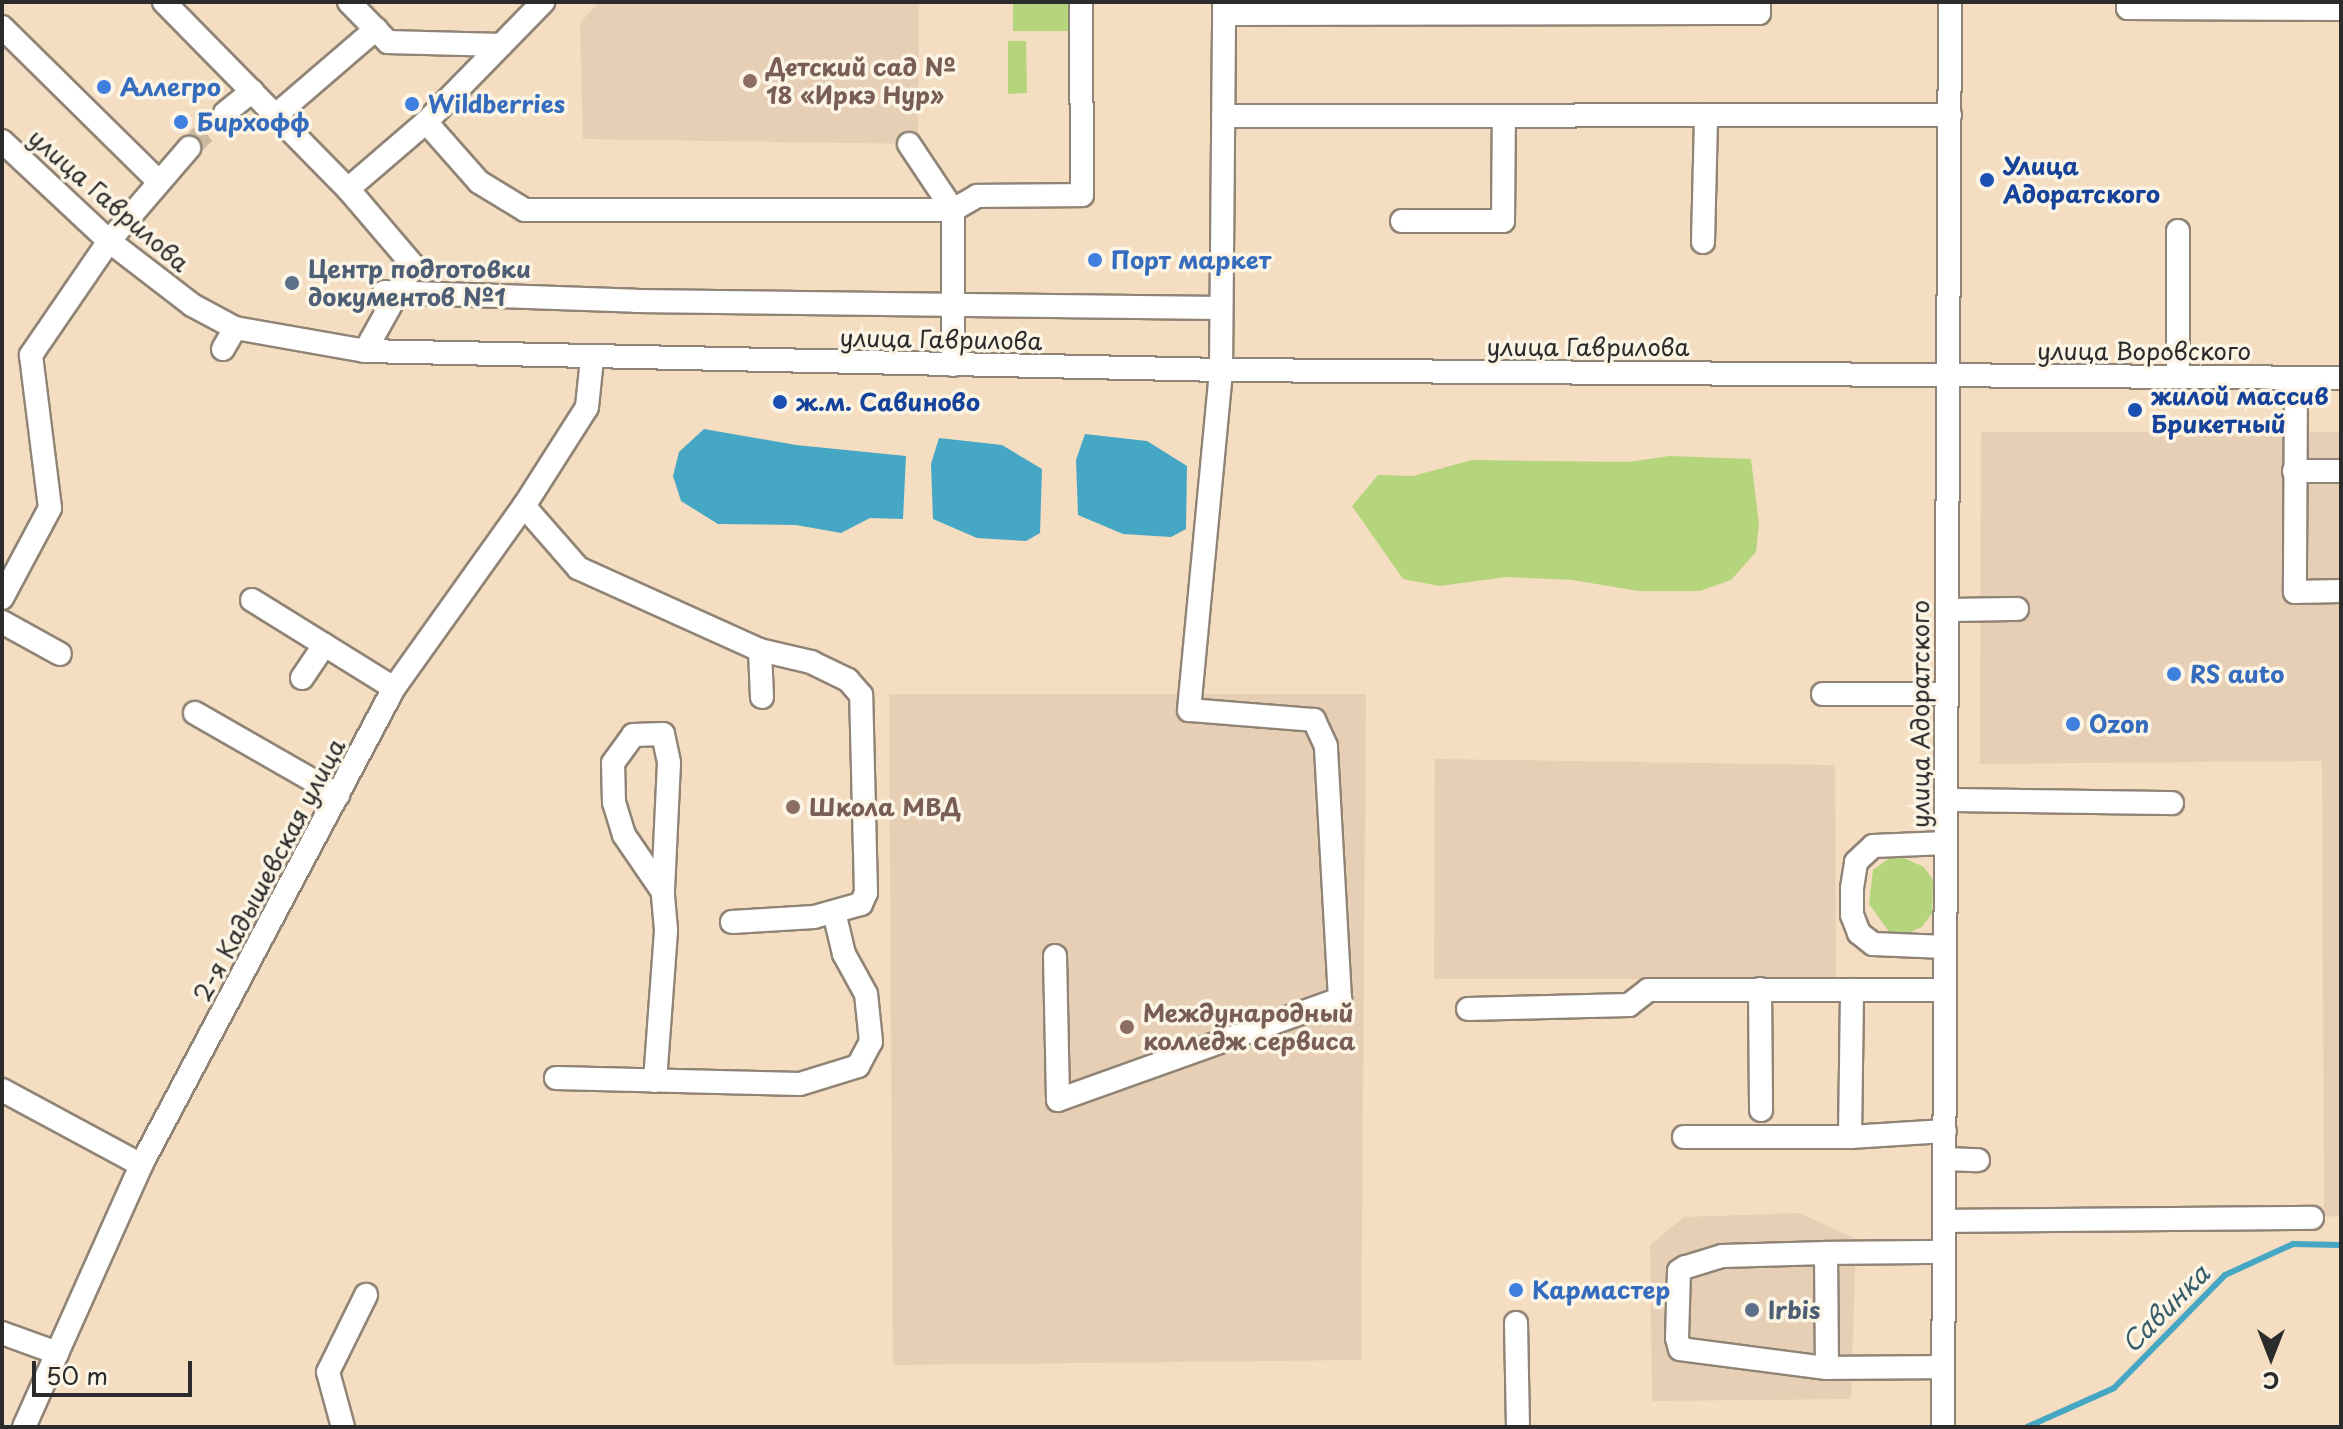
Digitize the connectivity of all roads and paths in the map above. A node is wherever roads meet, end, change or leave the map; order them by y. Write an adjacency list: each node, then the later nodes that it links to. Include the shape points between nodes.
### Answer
1 (164, 2): 14 (street)
2 (349, 2): 12 (street)
3 (543, 2): 13 (street)
4 (1081, 2): 27 (street, via 1082,195 977,196)
5 (1759, 2): 9 (street, via 1759,13)
6 (1950, 2): 18 (street, улица Адоратского)
7 (2128, 2): 10 (street, via 2128,8)
8 (1224, 8): 9 (street); 19 (street)
9 (1378, 8)
10 (2341, 9)
11 (2, 27): 25 (street)
12 (376, 29): 13 (street, via 388,42); 16 (street)
13 (501, 45): 21 (street)
14 (252, 91): 15 (street); 16 (street)
15 (225, 113)
16 (276, 115): 26 (street)
17 (1706, 115): 18 (street); 20 (street); 31 (street)
18 (1950, 115): 41 (street, улица Адоратского)
19 (1223, 116): 20 (street); 34 (street)
20 (1504, 116): 28 (street, via 1503,221)
21 (426, 122): 26 (street); 27 (street, via 479,182 525,210)
22 (2, 141): 30 (street, улица Гаврилова)
23 (909, 144): 27 (street)
24 (189, 148): 25 (street)
25 (157, 180): 30 (street)
26 (348, 189): 32 (street, via 413,265)
27 (953, 210): 33 (street)
28 (1402, 221)
29 (2178, 231): 42 (street)
30 (109, 241): 35 (street, улица Гаврилова, via 192,305); 49 (street, via 31,355 50,508)
31 (1703, 242)
32 (391, 293): 33 (street); 37 (street)
33 (952, 305): 34 (street); 39 (street)
34 (1221, 308): 40 (street)
35 (235, 328): 36 (street); 37 (street, улица Гаврилова, via 296,343)
36 (223, 349)
37 (365, 351): 38 (street, улица Гаврилова)
38 (592, 359): 39 (street, улица Гаврилова); 47 (street, 2-я Кадышевская улица, via 587,407)
39 (953, 365): 40 (street, улица Гаврилова)
40 (1221, 370): 41 (street, улица Гаврилова); 71 (street, via 1189,710 1314,720 1326,746 1340,999 1058,1100)
41 (1948, 377): 42 (street, улица Воровского); 52 (street, улица Адоратского)
42 (2178, 377): 43 (street, улица Воровского)
43 (2296, 378): 44 (street, улица Воровского); 45 (street)
44 (2341, 378)
45 (2294, 471): 46 (street); 48 (street, via 2295,592)
46 (2341, 471)
47 (524, 506): 55 (street, via 578,568); 58 (street, 2-я Кадышевская улица)
48 (2341, 591)
49 (2, 598)
50 (252, 600): 54 (street)
51 (2017, 609): 52 (street)
52 (1947, 610): 60 (street, улица Адоратского)
53 (2, 622): 56 (street)
54 (324, 645): 57 (street); 58 (street)
55 (760, 650): 61 (street); 68 (street, via 811,662 848,680 861,695 866,893 861,904)
56 (60, 654)
57 (302, 678)
58 (394, 688): 63 (street, 2-я Кадышевская улица)
59 (1823, 694): 60 (street)
60 (1946, 694): 64 (street, улица Адоратского)
61 (762, 697)
62 (195, 713): 63 (street)
63 (338, 795): 85 (street, 2-я Кадышевская улица)
64 (1946, 800): 65 (street); 66 (street, улица Адоратского)
65 (2172, 803)
66 (1946, 843): 70 (street, улица Адоратского); 70 (street, via 1873,846 1856,862 1852,888 1852,915 1859,933 1873,944)
67 (663, 892): 67 (street, via 624,835 614,803 613,763 633,735 663,734 669,763); 77 (street, via 666,930)
68 (834, 912): 69 (street); 77 (street, via 844,954 866,994 871,1042 858,1066 800,1084)
69 (732, 922)
70 (1945, 947): 74 (street, улица Адоратского)
71 (1055, 956)
72 (1760, 989): 73 (street); 75 (street, via 1648,990 1629,1005); 79 (street)
73 (1852, 990): 74 (street); 82 (street)
74 (1945, 990): 80 (street, улица Адоратского)
75 (1468, 1009)
76 (556, 1078): 77 (street)
77 (655, 1081)
78 (2, 1090): 85 (street)
79 (1761, 1110)
80 (1945, 1131): 82 (street); 83 (street, улица Адоратского)
81 (1684, 1137): 82 (street)
82 (1850, 1137)
83 (1944, 1159): 84 (street); 87 (street, улица Адоратского)
84 (1978, 1160)
85 (141, 1165): 93 (street, 2-я Кадышевская улица)
86 (2312, 1218): 87 (street)
87 (1944, 1221): 88 (street, улица Адоратского)
88 (1944, 1252): 89 (street); 94 (street, улица Адоратского)
89 (1826, 1253): 95 (street); 95 (street, via 1722,1256 1685,1267 1679,1271 1677,1338 1680,1349)
90 (366, 1295): 97 (street, via 328,1372)
91 (1516, 1323): 98 (street)
92 (2, 1333): 93 (street)
93 (57, 1353): 96 (street, 2-я Кадышевская улица)
94 (1943, 1367): 95 (street); 99 (street, улица Адоратского)
95 (1827, 1368)
96 (24, 1427)
97 (343, 1427)
98 (1518, 1427)
99 (1943, 1427)

